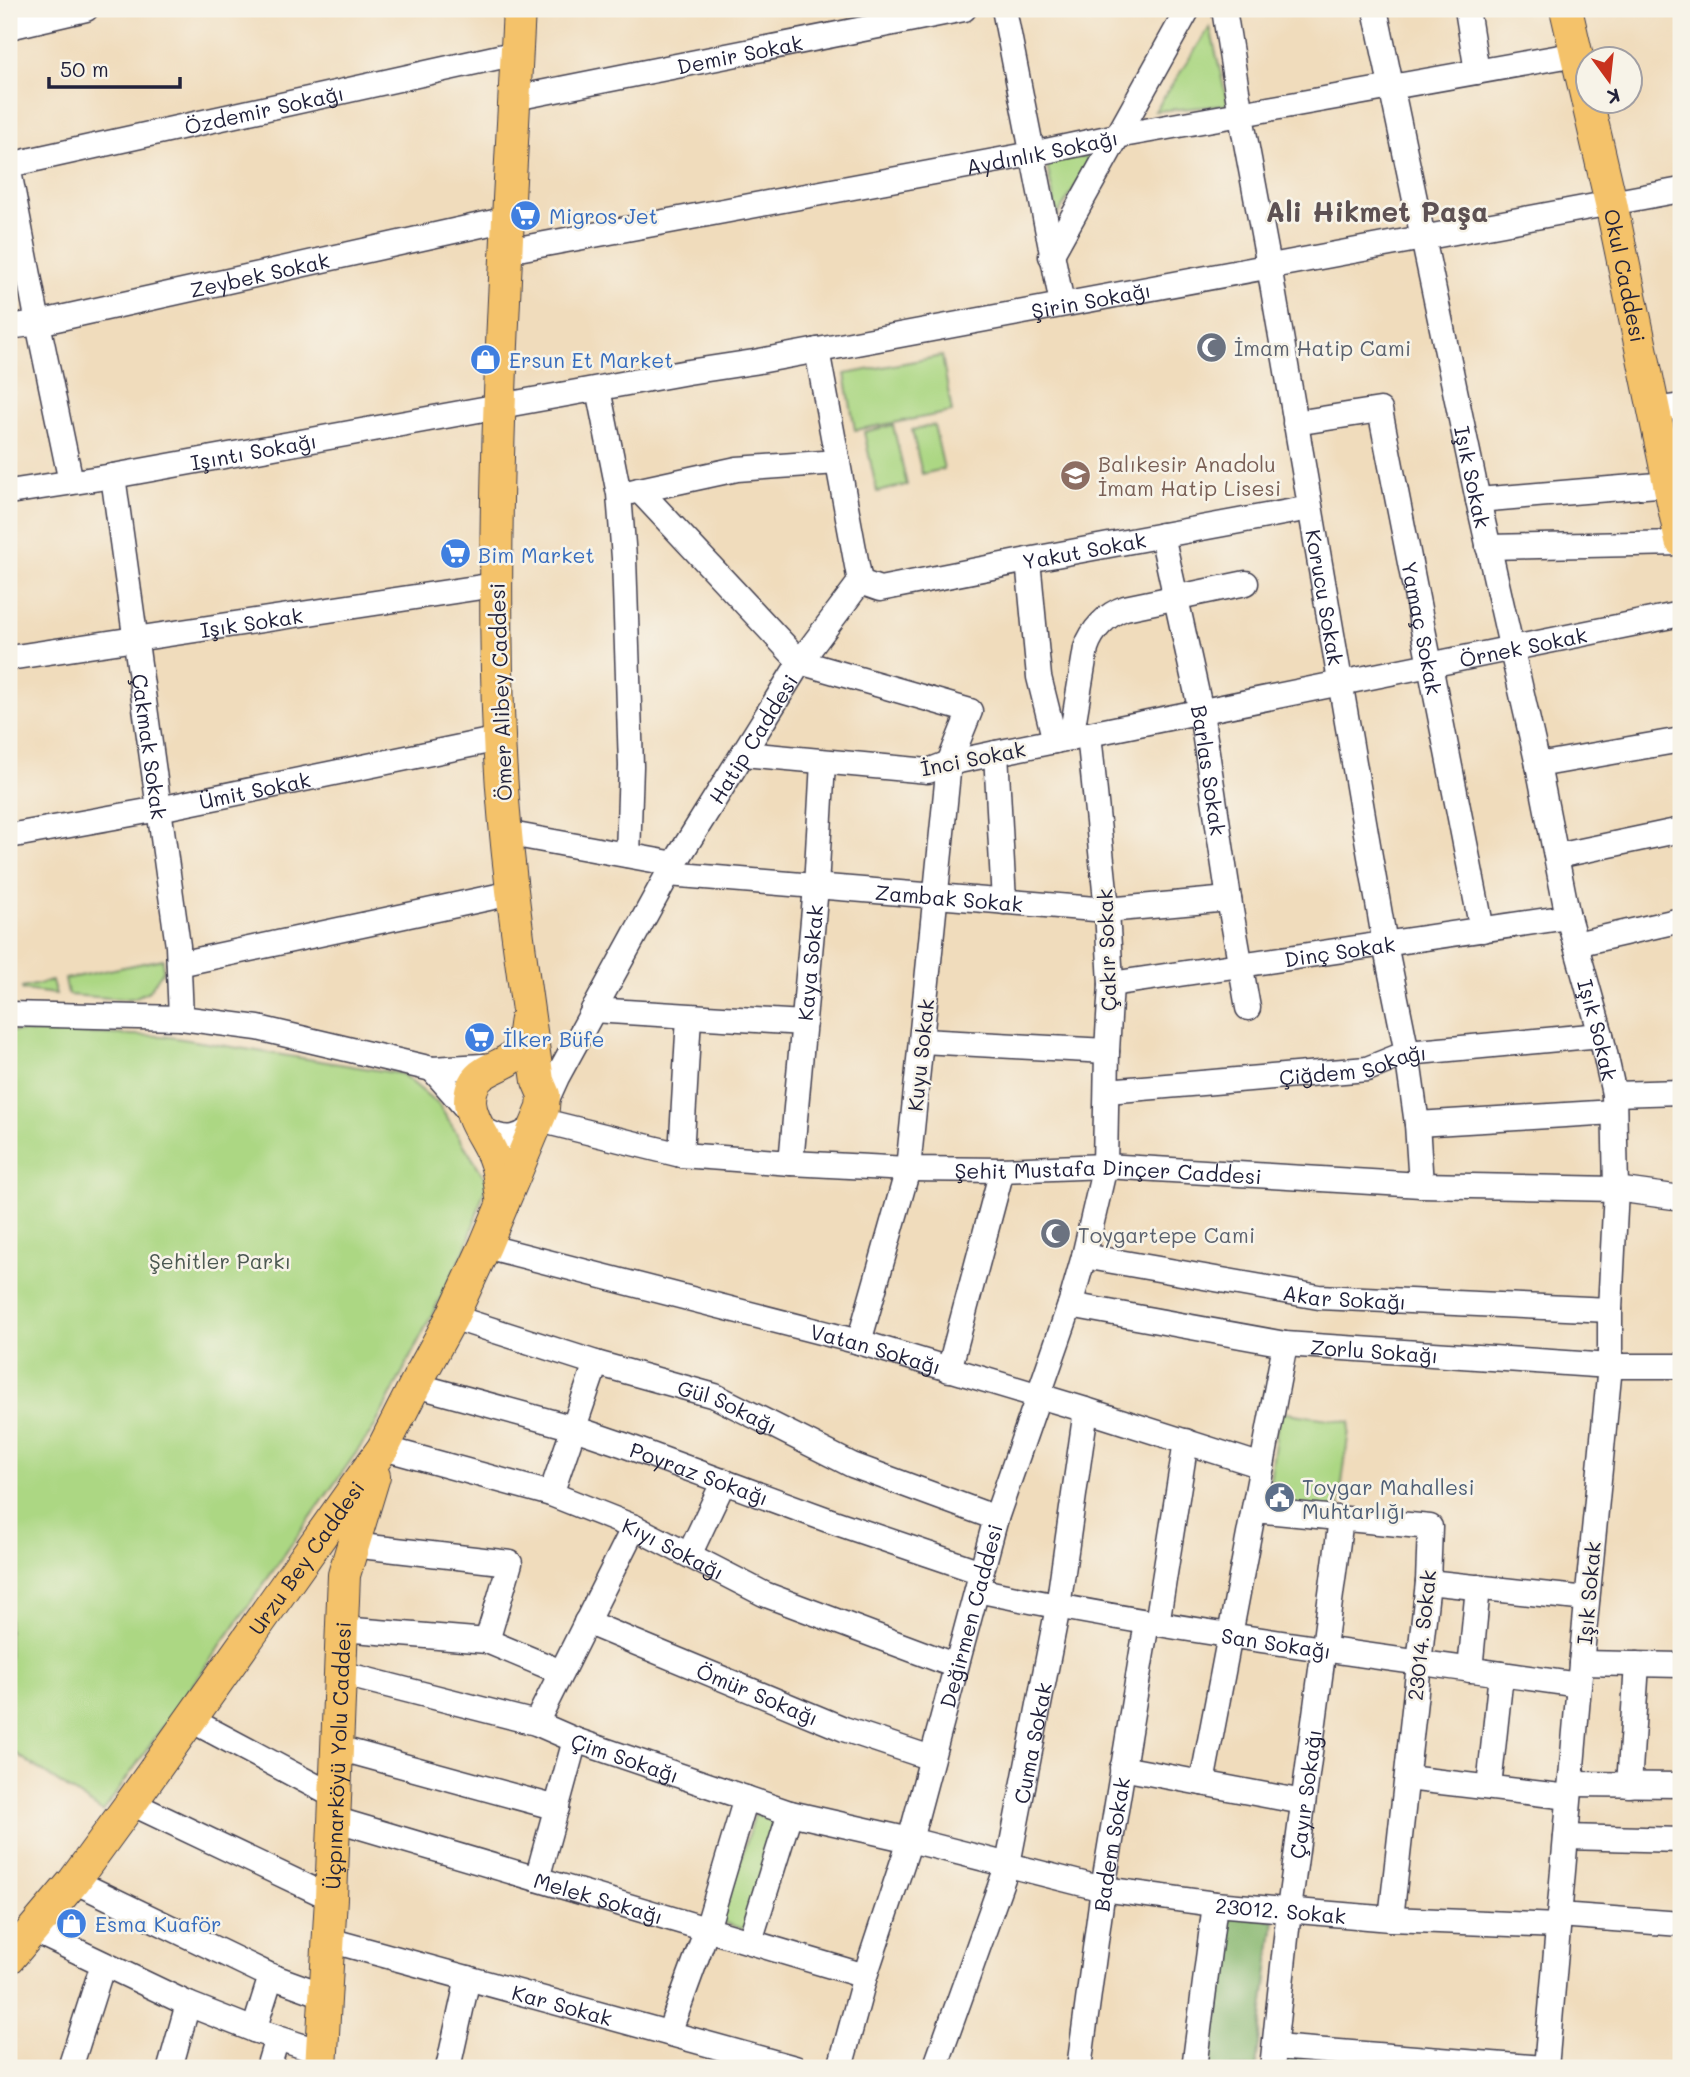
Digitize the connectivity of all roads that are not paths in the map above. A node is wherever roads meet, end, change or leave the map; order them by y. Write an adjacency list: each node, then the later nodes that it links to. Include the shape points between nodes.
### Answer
1 (86, 9): 10 (street)
2 (519, 9): 12 (main road, Ömer Alibey Caddesi)
3 (964, 9): 16 (street, Demir Sokak)
4 (1004, 9): 20 (street)
5 (1188, 9): 19 (street)
6 (1224, 9): 17 (street, Korucu Sokak)
7 (1375, 9): 15 (street, Işık Sokak)
8 (1467, 9): 14 (street)
9 (1566, 9): 11 (main road, Okul Caddesi)
10 (9, 27)
11 (1575, 46)
12 (517, 52): 16 (main road, Ömer Alibey Caddesi); 21 (street, Özdemir Sokağı)
13 (1574, 55): 14 (street, Aydınlık Sokağı)
14 (1477, 72): 15 (street, Aydınlık Sokağı)
15 (1392, 88): 17 (street, Aydınlık Sokağı); 26 (street, Işık Sokak)
16 (515, 98): 25 (main road, Ömer Alibey Caddesi)
17 (1241, 116): 19 (street, Aydınlık Sokağı); 29 (street, Korucu Sokak)
18 (1591, 116): 24 (main road, Okul Caddesi)
19 (1117, 136): 20 (street, Aydınlık Sokağı); 28 (street)
20 (1032, 154): 27 (street, Aydınlık Sokağı); 28 (street)
21 (9, 165)
22 (9, 172): 31 (street)
23 (1681, 190): 24 (street, Şirin Sokağı)
24 (1611, 203): 26 (street, Şirin Sokağı); 36 (main road, Okul Caddesi)
25 (508, 219): 27 (main road, Ömer Alibey Caddesi); 31 (street, Zeybek Sokak)
26 (1422, 238): 29 (street, Şirin Sokağı); 44 (street, Işık Sokak)
27 (507, 251): 35 (main road, Ömer Alibey Caddesi)
28 (1051, 257): 30 (street)
29 (1269, 266): 30 (street, Şirin Sokağı); 37 (street, Korucu Sokak)
30 (1062, 304): 33 (street, Şirin Sokağı)
31 (38, 324): 32 (street, Zeybek Sokak); 40 (street)
32 (9, 327)
33 (817, 350): 34 (street, Şirin Sokağı); 38 (street)
34 (598, 389): 35 (street, Şirin Sokağı); 43 (street)
35 (499, 407): 39 (street, Işıntı Sokağı); 52 (main road, Ömer Alibey Caddesi)
36 (1668, 408): 41 (main road, Okul Caddesi)
37 (1295, 423): 45 (street, Korucu Sokak); 59 (street, Yamaç Sokak, via 1380,410)
38 (838, 463): 43 (street, via 737,469); 50 (street)
39 (113, 476): 40 (street, Işıntı Sokağı); 55 (street, Çakmak Sokak)
40 (72, 482): 42 (street, Işıntı Sokağı)
41 (1669, 484): 44 (street); 47 (main road, Okul Caddesi)
42 (9, 492)
43 (629, 492): 58 (street); 74 (street, via 624,558 631,766)
44 (1478, 500): 48 (street, Işık Sokak)
45 (1310, 508): 46 (street, Yakut Sokak); 60 (street, Korucu Sokak)
46 (1162, 535): 49 (street, Yakut Sokak); 53 (street, Barlas Sokak)
47 (1681, 542): 48 (street)
48 (1488, 547): 56 (street, Işık Sokak)
49 (1028, 560): 50 (street, Yakut Sokak, via 880,589); 62 (street, via 1039,677)
50 (860, 582): 58 (street, Hatip Caddesi)
51 (1246, 583): 53 (street)
52 (495, 585): 55 (street, Işık Sokak); 63 (main road, Ömer Alibey Caddesi)
53 (1177, 598): 61 (street, Barlas Sokak); 62 (street, via 1119,610 1088,641)
54 (1681, 614): 56 (street, Örnek Sokak)
55 (136, 638): 57 (street, Işık Sokak); 70 (street, Çakmak Sokak)
56 (1512, 649): 59 (street, Örnek Sokak); 69 (street, Işık Sokak)
57 (9, 657)
58 (800, 662): 66 (street, Hatip Caddesi); 68 (street, Kuyu Sokak, via 970,711)
59 (1430, 665): 60 (street, Örnek Sokak); 85 (street, Yamaç Sokak)
60 (1341, 683): 61 (street, Örnek Sokak); 86 (street, Korucu Sokak)
61 (1201, 712): 62 (street, İnci Sokak); 80 (street, Barlas Sokak)
62 (1072, 738): 65 (street, İnci Sokak); 82 (street, Çakır Sokak)
63 (499, 739): 70 (street, Ümit Sokak); 72 (main road, Ömer Alibey Caddesi)
64 (1681, 740): 69 (street)
65 (996, 753): 68 (street, İnci Sokak); 81 (street)
66 (744, 754): 67 (street, İnci Sokak); 76 (street, Hatip Caddesi)
67 (823, 762): 68 (street, İnci Sokak, via 928,771); 77 (street, Kaya Sokak)
68 (949, 763): 79 (street, Kuyu Sokak)
69 (1538, 765): 75 (street, Işık Sokak)
70 (159, 809): 73 (street, Ümit Sokak); 88 (street, Çakmak Sokak)
71 (1681, 830): 75 (street)
72 (505, 834): 74 (street, Zambak Sokak); 78 (main road, Ömer Alibey Caddesi)
73 (9, 836)
74 (628, 855): 76 (street, Zambak Sokak)
75 (1557, 856): 83 (street, Işık Sokak)
76 (671, 869): 77 (street, Zambak Sokak); 93 (street, Hatip Caddesi)
77 (816, 887): 79 (street, Zambak Sokak); 97 (street, Kaya Sokak)
78 (512, 893): 88 (street); 92 (main road, Ömer Alibey Caddesi)
79 (937, 897): 81 (street, Zambak Sokak); 99 (street, Kuyu Sokak)
80 (1228, 899): 82 (street, Zambak Sokak); 89 (street, Barlas Sokak)
81 (1004, 902): 82 (street, Zambak Sokak)
82 (1107, 910): 90 (street, Çakır Sokak)
83 (1568, 917): 85 (street, Dinç Sokak); 87 (street, Işık Sokak)
84 (1681, 920): 87 (street)
85 (1482, 930): 86 (street, Dinç Sokak)
86 (1385, 944): 89 (street, Dinç Sokak); 101 (street, Korucu Sokak)
87 (1576, 944): 98 (street, Işık Sokak)
88 (179, 964): 96 (street, Çakmak Sokak)
89 (1240, 965): 90 (street, Dinç Sokak); 91 (street, Barlas Sokak)
90 (1111, 984): 100 (street, Çakır Sokak)
91 (1248, 1008)
92 (528, 1010): 102 (main road, via 521,1048); 106 (main road, Ömer Alibey Caddesi)
93 (593, 1010): 95 (street); 106 (street, Hatip Caddesi)
94 (9, 1014): 96 (street, Şehit Mustafa Dinçer Caddesi)
95 (689, 1017): 97 (street); 110 (street)
96 (181, 1018): 103 (street, Şehit Mustafa Dinçer Caddesi, via 258,1028)
97 (804, 1023): 111 (street, Kaya Sokak)
98 (1601, 1035): 101 (street, Çiğdem Sokağı); 107 (street, Işık Sokak)
99 (922, 1041): 100 (street); 113 (street, Kuyu Sokak)
100 (1107, 1051): 104 (street, Çakır Sokak)
101 (1407, 1053): 104 (street, Çiğdem Sokağı, via 1367,1069); 109 (street, Korucu Sokak)
102 (498, 1065): 103 (street, Şehit Mustafa Dinçer Caddesi); 106 (street, Şehit Mustafa Dinçer Caddesi, via 510,1064 532,1074); 108 (main road, via 487,1070 472,1088 471,1111)
103 (432, 1069): 108 (street)
104 (1107, 1091): 112 (street, Çakır Sokak)
105 (1681, 1092): 107 (street)
106 (540, 1103): 108 (street, via 531,1129 520,1136 495,1136); 110 (street, Şehit Mustafa Dinçer Caddesi); 118 (main road, Urzu Bey Caddesi)
107 (1614, 1103): 109 (street); 116 (street, Işık Sokak)
108 (477, 1122): 118 (main road, via 495,1160)
109 (1417, 1124): 115 (street, Korucu Sokak)
110 (681, 1155): 111 (street, Şehit Mustafa Dinçer Caddesi)
111 (791, 1163): 113 (street, Şehit Mustafa Dinçer Caddesi)
112 (1105, 1166): 114 (street, Şehit Mustafa Dinçer Caddesi); 115 (street, Şehit Mustafa Dinçer Caddesi); 120 (street, Değirmen Caddesi)
113 (908, 1169): 114 (street, Şehit Mustafa Dinçer Caddesi); 124 (street, Kuyu Sokak)
114 (1002, 1170): 129 (street)
115 (1421, 1185): 116 (street, Şehit Mustafa Dinçer Caddesi)
116 (1616, 1189): 117 (street, Şehit Mustafa Dinçer Caddesi); 122 (street, Işık Sokak)
117 (1681, 1198)
118 (503, 1203): 119 (main road, Urzu Bey Caddesi)
119 (485, 1246): 123 (main road, Urzu Bey Caddesi); 124 (street, Vatan Sokağı)
120 (1084, 1256): 121 (street, Değirmen Caddesi); 122 (street, Akar Sokağı, via 1319,1297)
121 (1070, 1305): 125 (street, Zorlu Sokağı); 131 (street, Değirmen Caddesi)
122 (1610, 1310): 127 (street, Işık Sokak)
123 (452, 1317): 126 (street, Gül Sokağı); 130 (main road, Urzu Bey Caddesi)
124 (859, 1342): 129 (street, Vatan Sokağı)
125 (1285, 1344): 127 (street, Zorlu Sokağı); 136 (street)
126 (596, 1363): 133 (street); 140 (street, Gül Sokağı, via 715,1396 852,1465)
127 (1610, 1366): 128 (street, Zorlu Sokağı); 148 (street, Işık Sokak)
128 (1681, 1366)
129 (949, 1370): 131 (street, Vatan Sokağı)
130 (415, 1384): 133 (street, Poyraz Sokağı); 135 (main road, Urzu Bey Caddesi)
131 (1040, 1396): 132 (street, Vatan Sokağı); 140 (street, Değirmen Caddesi)
132 (1086, 1410): 134 (street, Vatan Sokağı); 149 (street, Cuma Sokak)
133 (574, 1428): 137 (street, Poyraz Sokağı); 138 (street)
134 (1186, 1441): 136 (street, Vatan Sokağı); 151 (street, Badem Sokak)
135 (383, 1448): 138 (street, Kıyı Sokağı); 143 (main road, Üçpınarköyü Yolu Caddesi); 165 (main road, Urzu Bey Caddesi)
136 (1262, 1466): 139 (street)
137 (724, 1481): 144 (street); 145 (street, Poyraz Sokağı)
138 (551, 1494): 142 (street, Kıyı Sokağı)
139 (1254, 1510): 141 (street, 23014. Sokak); 153 (street)
140 (996, 1518): 145 (street, Değirmen Caddesi)
141 (1341, 1519): 146 (street, 23014. Sokak, via 1430,1527); 155 (street, Çayır Sokağı)
142 (634, 1527): 144 (street, Kıyı Sokağı); 150 (street)
143 (352, 1545): 152 (main road, Üçpınarköyü Yolu Caddesi, via 344,1575); 154 (street, via 510,1563)
144 (689, 1555): 159 (street, Kıyı Sokağı, via 764,1594)
145 (979, 1581): 149 (street, San Sokağı); 159 (street, Değirmen Caddesi)
146 (1427, 1582): 147 (street); 156 (street, 23014. Sokak)
147 (1478, 1587): 148 (street); 160 (street)
148 (1587, 1599): 164 (street, Işık Sokak)
149 (1058, 1607): 151 (street, San Sokağı); 186 (street, Cuma Sokak)
150 (586, 1622): 161 (street); 169 (street, Ömür Sokağı, via 844,1729)
151 (1152, 1623): 153 (street, San Sokağı); 170 (street, Badem Sokak)
152 (342, 1629): 154 (street); 162 (main road, Üçpınarköyü Yolu Caddesi)
153 (1230, 1635): 155 (street, San Sokağı); 172 (street)
154 (487, 1641): 161 (street)
155 (1324, 1650): 156 (street, San Sokağı); 178 (street, Çayır Sokağı)
156 (1419, 1662): 160 (street, San Sokağı); 171 (street, 23014. Sokak)
157 (1637, 1664): 158 (street, San Sokağı); 164 (street, San Sokağı); 173 (street)
158 (1681, 1665)
159 (956, 1666): 169 (street, Değirmen Caddesi)
160 (1470, 1670): 163 (street, San Sokağı)
161 (561, 1672): 166 (street)
162 (340, 1673): 166 (street, Çim Sokağı); 168 (main road, Üçpınarköyü Yolu Caddesi)
163 (1501, 1674): 164 (street, San Sokağı); 175 (street)
164 (1580, 1674): 176 (street, Işık Sokak)
165 (191, 1720): 179 (main road, Urzu Bey Caddesi); 180 (street, Melek Sokağı)
166 (536, 1723): 167 (street, Çim Sokağı)
167 (575, 1740): 177 (street, Çim Sokağı); 181 (street)
168 (338, 1748): 180 (main road, Üçpınarköyü Yolu Caddesi); 181 (street)
169 (931, 1758): 184 (street, Değirmen Caddesi)
170 (1122, 1768): 172 (street); 189 (street, Badem Sokak)
171 (1407, 1778): 175 (street); 193 (street, 23014. Sokak)
172 (1202, 1783): 178 (street)
173 (1629, 1785): 174 (street); 176 (street)
174 (1681, 1785)
175 (1489, 1787): 176 (street)
176 (1570, 1791): 183 (street, Işık Sokak)
177 (746, 1798): 182 (street, Çim Sokağı); 196 (street)
178 (1303, 1802): 192 (street, Çayır Sokağı)
179 (131, 1803): 188 (main road, Urzu Bey Caddesi); 190 (street)
180 (335, 1808): 187 (street, Melek Sokağı); 190 (main road, Üçpınarköyü Yolu Caddesi)
181 (557, 1808): 187 (street)
182 (790, 1813): 184 (street, Çim Sokağı); 198 (street)
183 (1566, 1837): 185 (street); 194 (street, Işık Sokak)
184 (910, 1840): 186 (street, Çim Sokağı); 202 (street, Değirmen Caddesi)
185 (1681, 1840)
186 (1008, 1864): 189 (street, 23012. Sokak); 217 (street, Cuma Sokak)
187 (537, 1879): 196 (street, Melek Sokağı)
188 (74, 1881): 199 (main road, Urzu Bey Caddesi); 201 (street)
189 (1103, 1889): 191 (street, 23012. Sokak); 218 (street, Badem Sokak)
190 (331, 1898): 197 (main road, Üçpınarköyü Yolu Caddesi)
191 (1215, 1904): 192 (street, 23012. Sokak); 219 (street)
192 (1289, 1910): 193 (street, 23012. Sokak); 208 (street, Çayır Sokağı)
193 (1391, 1919): 194 (street, 23012. Sokak)
194 (1558, 1921): 195 (street, 23012. Sokak); 220 (street, Işık Sokak)
195 (1681, 1924)
196 (707, 1929): 198 (street, Melek Sokağı); 206 (street)
197 (329, 1940): 203 (street, Kar Sokak); 204 (main road, Üçpınarköyü Yolu Caddesi)
198 (750, 1941): 202 (street, Melek Sokağı)
199 (17, 1944): 200 (street)
200 (103, 1964): 205 (street); 211 (street)
201 (271, 1976): 204 (street); 207 (street)
202 (865, 1976): 216 (street, Değirmen Caddesi)
203 (468, 1978): 206 (street, Kar Sokak); 214 (street)
204 (326, 1996): 209 (main road, Üçpınarköyü Yolu Caddesi)
205 (188, 2004): 207 (street); 212 (street)
206 (669, 2033): 215 (street, Kar Sokak)
207 (265, 2034): 209 (street); 213 (street)
208 (1274, 2058): 210 (street)
209 (322, 2061)
210 (1397, 2063): 220 (street)
211 (70, 2068)
212 (170, 2068)
213 (268, 2068)
214 (448, 2068)
215 (795, 2068)
216 (840, 2068)
217 (935, 2068)
218 (1079, 2068)
219 (1194, 2068)
220 (1544, 2068)

